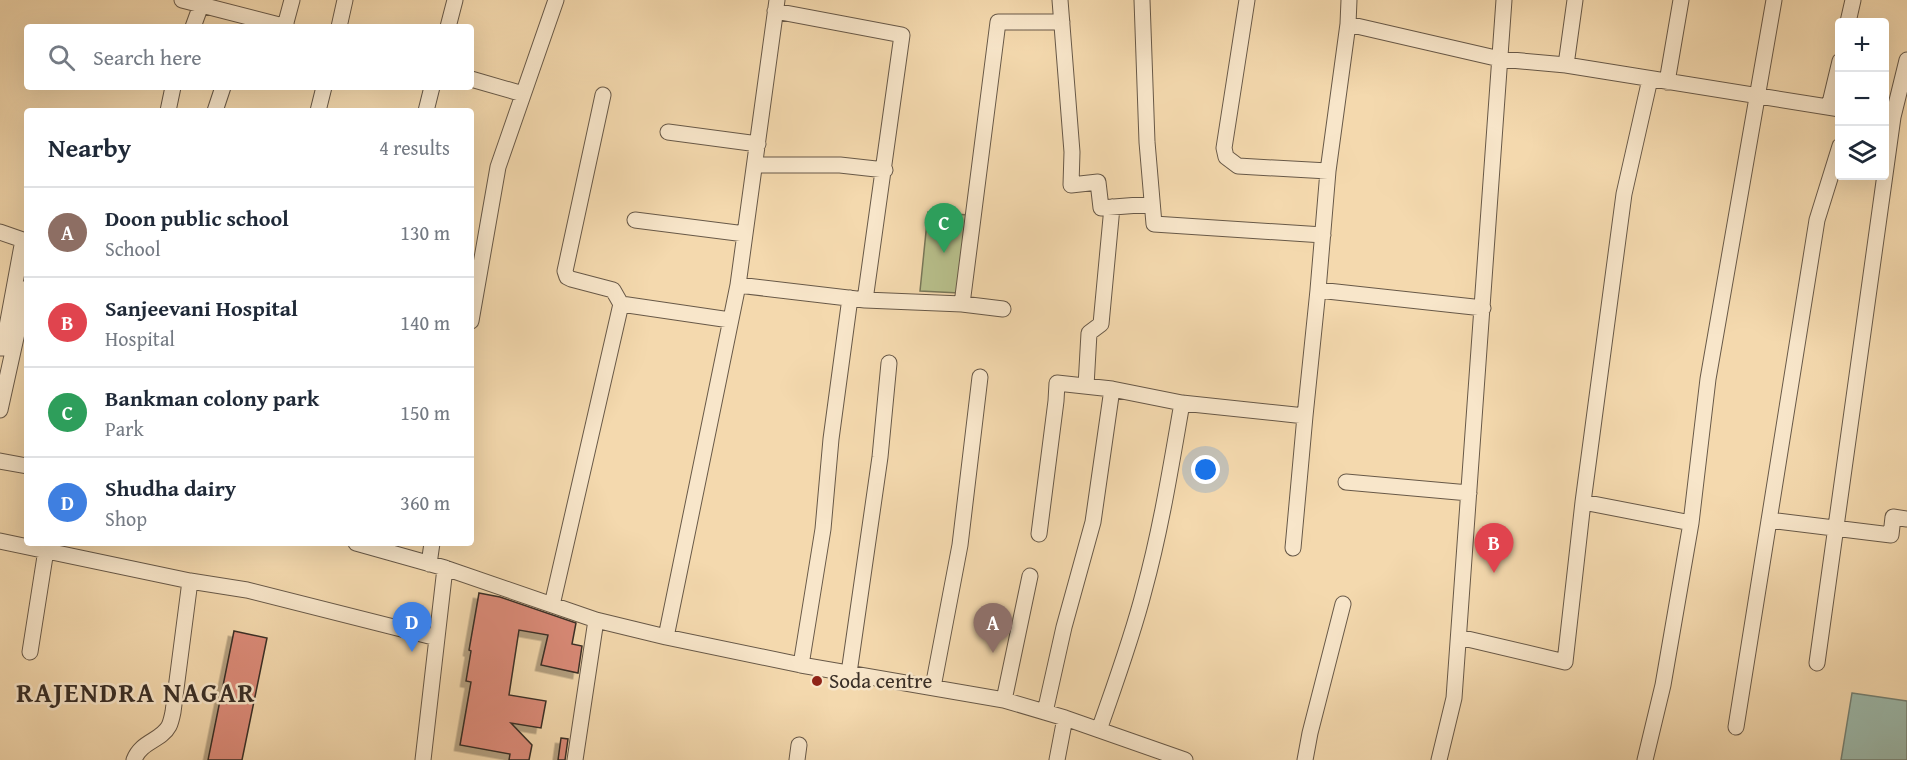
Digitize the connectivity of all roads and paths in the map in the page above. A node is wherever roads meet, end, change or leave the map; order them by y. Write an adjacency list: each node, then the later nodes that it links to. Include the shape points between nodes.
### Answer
1 (182, 0): 15 (street)
2 (292, 0): 22 (street)
3 (345, 0): 23 (street)
4 (455, 0): 24 (street)
5 (556, 0): 37 (street)
6 (1059, 0): 19 (street)
7 (1142, 0): 52 (street)
8 (1247, 0): 51 (street, via 1224,148 1226,157 1238,166)
9 (1349, 0): 25 (street)
10 (1504, 0): 26 (street)
11 (1575, 0): 28 (street)
12 (1681, 0): 32 (street)
13 (1774, 0): 39 (street)
14 (1853, 0): 17 (street)
15 (201, 5): 18 (street); 20 (street)
16 (776, 6): 47 (street); 50 (street, via 903,35)
17 (1849, 18)
18 (244, 22): 21 (street)
19 (1062, 22): 53 (street, via 1071,185 1098,182 1101,208); 64 (street, via 998,22)
20 (194, 24)
21 (261, 24)
22 (287, 24)
23 (340, 24)
24 (449, 24)
25 (1348, 24): 26 (street); 51 (street)
26 (1500, 59): 28 (street); 65 (street)
27 (1907, 60): 45 (street)
28 (1566, 65): 30 (street)
29 (1838, 72): 44 (street)
30 (1650, 79): 32 (street); 80 (street, via 1624,194)
31 (474, 80): 37 (street)
32 (1666, 82): 39 (street)
33 (172, 90): 40 (street)
34 (222, 90): 41 (street)
35 (323, 90): 42 (street)
36 (431, 90): 43 (street)
37 (523, 94): 62 (street, via 498,167)
38 (603, 94): 63 (street, via 565,271 571,279 613,290)
39 (1757, 95): 44 (street); 83 (street, via 1708,379)
40 (169, 108)
41 (216, 108)
42 (319, 108)
43 (427, 108)
44 (1834, 108)
45 (1895, 117): 84 (street)
46 (668, 132): 47 (street)
47 (758, 144): 49 (street)
48 (1835, 159): 82 (street, via 1817,220)
49 (756, 165): 50 (street, via 840,165); 56 (street)
50 (885, 170): 60 (street)
51 (1328, 171): 57 (street)
52 (1152, 204): 53 (street); 57 (street, via 1154,224)
53 (1112, 207): 71 (street, via 1101,324 1089,333)
54 (635, 220): 56 (street)
55 (0, 232): 68 (street, via 23,240)
56 (745, 234): 58 (street)
57 (1323, 235): 59 (street)
58 (738, 285): 60 (street); 67 (street)
59 (1318, 290): 65 (street); 75 (street)
60 (858, 299): 64 (street); 105 (street, via 831,439 823,529)
61 (24, 302): 74 (street)
62 (474, 304)
63 (621, 304): 67 (street); 98 (street)
64 (962, 304): 66 (street)
65 (1483, 308): 79 (street)
66 (1003, 309)
67 (730, 320): 100 (street)
68 (0, 348)
69 (889, 363): 106 (street, via 880,457)
70 (980, 377): 107 (street, via 960,545)
71 (1086, 386): 72 (street); 85 (street, via 1057,383)
72 (1112, 389): 73 (street); 109 (street, via 1093,522)
73 (1182, 403): 75 (street); 112 (street, via 1145,590)
74 (0, 410)
75 (1305, 416): 91 (street)
76 (0, 461): 77 (street)
77 (24, 465)
78 (1346, 482): 79 (street)
79 (1469, 493): 101 (street)
80 (1583, 502): 83 (street); 101 (street, via 1565,662)
81 (1907, 519): 84 (street, via 1893,517 1891,536)
82 (1769, 520): 84 (street); 111 (street)
83 (1691, 523): 120 (street, via 1663,686)
84 (1836, 529): 104 (street)
85 (1039, 534)
86 (0, 541): 87 (street)
87 (24, 546)
88 (26, 546): 92 (street)
89 (366, 546): 93 (street)
90 (432, 546): 93 (street)
91 (1293, 548)
92 (46, 550): 96 (street); 103 (street)
93 (429, 564): 94 (street)
94 (445, 568): 98 (street); 102 (street)
95 (1030, 576): 108 (street)
96 (190, 581): 102 (street, via 247,590); 113 (street, via 169,726 144,745)
97 (1343, 604): 118 (street)
98 (552, 605): 99 (street)
99 (596, 620): 100 (street); 115 (street)
100 (666, 637): 105 (street)
101 (1459, 637): 119 (street, via 1454,698)
102 (437, 638): 114 (street)
103 (30, 652)
104 (1817, 663)
105 (801, 665): 106 (street)
106 (849, 673): 107 (street)
107 (933, 687): 108 (street)
108 (1004, 700): 109 (street)
109 (1045, 712): 110 (street)
110 (1065, 718): 112 (street); 116 (street)
111 (1736, 727)
112 (1099, 730): 117 (street)
113 (134, 760)
114 (423, 760)
115 (575, 760)
116 (1057, 760)
117 (1185, 760)
118 (1305, 760)
119 (1439, 760)
120 (1645, 760)

